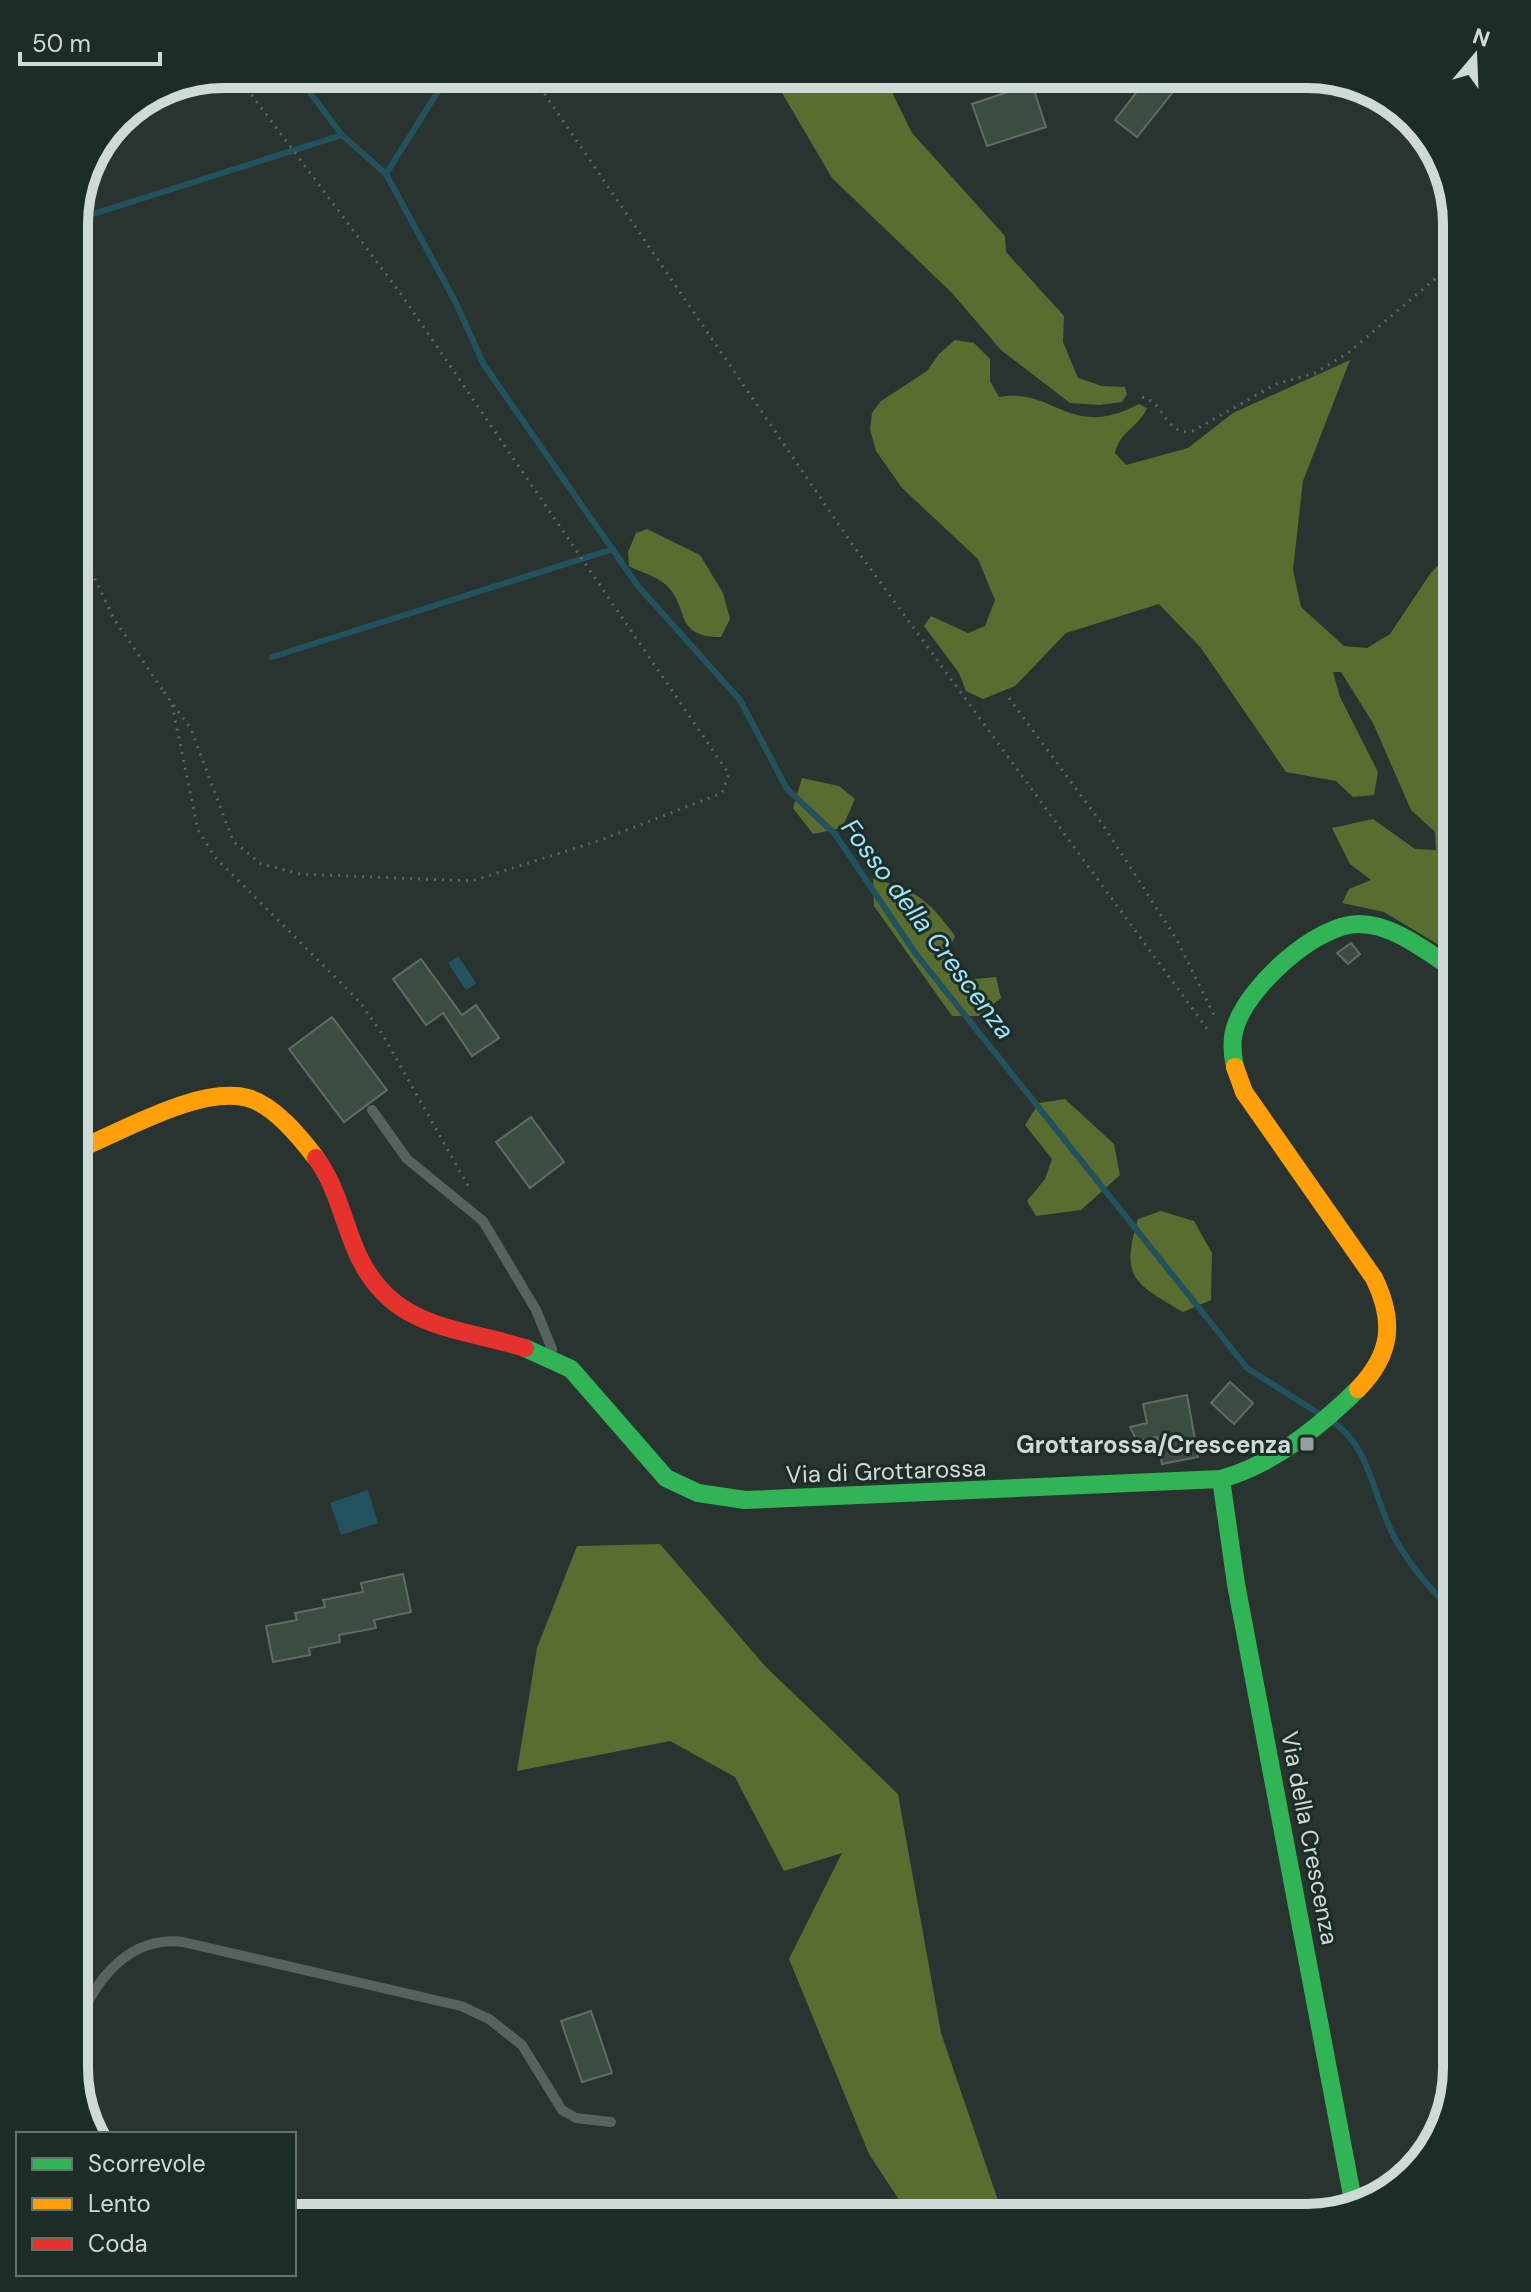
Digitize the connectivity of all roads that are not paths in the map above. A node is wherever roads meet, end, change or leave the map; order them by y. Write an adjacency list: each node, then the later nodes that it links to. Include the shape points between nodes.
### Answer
1 (1443, 963): 5 (street, Via di Grottarossa, via 1389,932 1341,925 1314,939 1255,992 1234,1027 1235,1067 1249,1101 1353,1245 1386,1306 1390,1332 1375,1372 1347,1401 1246,1472)
2 (372, 1110): 4 (lane, via 407,1159 483,1221 536,1310)
3 (88, 1145): 4 (street, Via di Grottarossa, via 208,1098 250,1098 289,1128 324,1170 360,1260 397,1306 440,1329)
4 (555, 1359): 5 (street, Via di Grottarossa, via 577,1375 664,1477 715,1497 745,1500)
5 (1221, 1479): 8 (street, Via della Crescenza, via 1236,1584)
6 (88, 2004): 7 (lane, via 115,1964 149,1943 183,1942 461,2006 489,2019 522,2045 562,2110 576,2118)
7 (611, 2122)
8 (1352, 2196)

